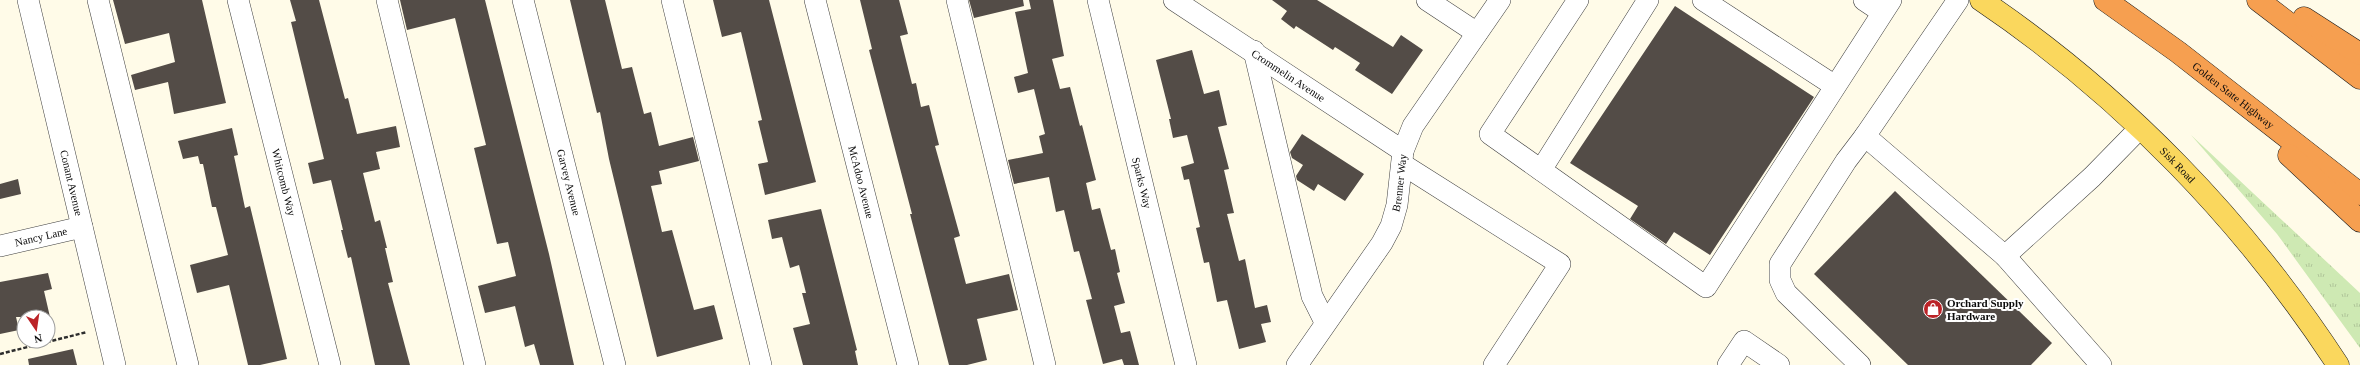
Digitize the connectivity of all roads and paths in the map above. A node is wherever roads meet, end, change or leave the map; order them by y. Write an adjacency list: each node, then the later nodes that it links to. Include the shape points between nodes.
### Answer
1 (28, 0): 35 (street, Conant Avenue)
2 (98, 0): 42 (street)
3 (238, 0): 43 (street, Whitcomb Way)
4 (387, 0): 44 (street)
5 (523, 0): 45 (street, Garvey Avenue)
6 (672, 0): 46 (street)
7 (815, 0): 47 (street, McAdoo Avenue)
8 (957, 0): 48 (street)
9 (1098, 0): 49 (street, Sparks Way)
10 (1174, 0): 24 (street, Crommelin Avenue)
11 (1428, 0): 23 (street)
12 (1500, 0): 23 (street, Brenner Way)
13 (1578, 0): 32 (street, via 1490,134)
14 (1648, 0): 32 (street)
15 (1703, 0): 28 (street)
16 (1864, 0): 22 (street)
17 (1958, 0): 30 (street)
18 (1981, 0): 29 (main road, Sisk Road, via 2046,47)
19 (2105, 0): 25 (highway, Golden State Highway)
20 (2258, 0): 27 (highway)
21 (2275, 0): 26 (highway)
22 (1887, 6): 28 (street)
23 (1477, 33): 31 (street, Brenner Way, via 1413,126)
24 (1254, 52): 31 (street, Crommelin Avenue); 38 (street, via 1312,296)
25 (2178, 52): 33 (highway, Golden State Highway); 34 (highway)
26 (2360, 54)
27 (2360, 78)
28 (1835, 86): 32 (street, via 1706,287)
29 (2140, 128): 37 (street, via 2092,177); 56 (main road, Sisk Road, via 2202,190 2240,233 2273,274)
30 (1865, 136): 37 (street); 54 (street, via 1780,264 1780,280 1786,293)
31 (1402, 157): 38 (street, Brenner Way, via 1397,206 1391,226 1382,243); 51 (street, Crommelin Avenue, via 1560,264)
32 (1541, 170)
33 (2360, 194)
34 (2360, 221)
35 (82, 227): 36 (street, Nancy Lane); 39 (street, Conant Avenue)
36 (0, 246)
37 (2005, 256): 55 (street)
38 (1325, 322): 50 (street, Brenner Way)
39 (106, 328): 40 (path); 41 (street, Conant Avenue)
40 (0, 354)
41 (115, 365)
42 (188, 365)
43 (330, 365)
44 (475, 365)
45 (615, 365)
46 (762, 365)
47 (908, 365)
48 (1045, 365)
49 (1186, 365)
50 (1297, 365)
51 (1494, 365)
52 (1728, 365): 53 (street, via 1744,341)
53 (1779, 365)
54 (1860, 365)
55 (2101, 365)
56 (2337, 365)

